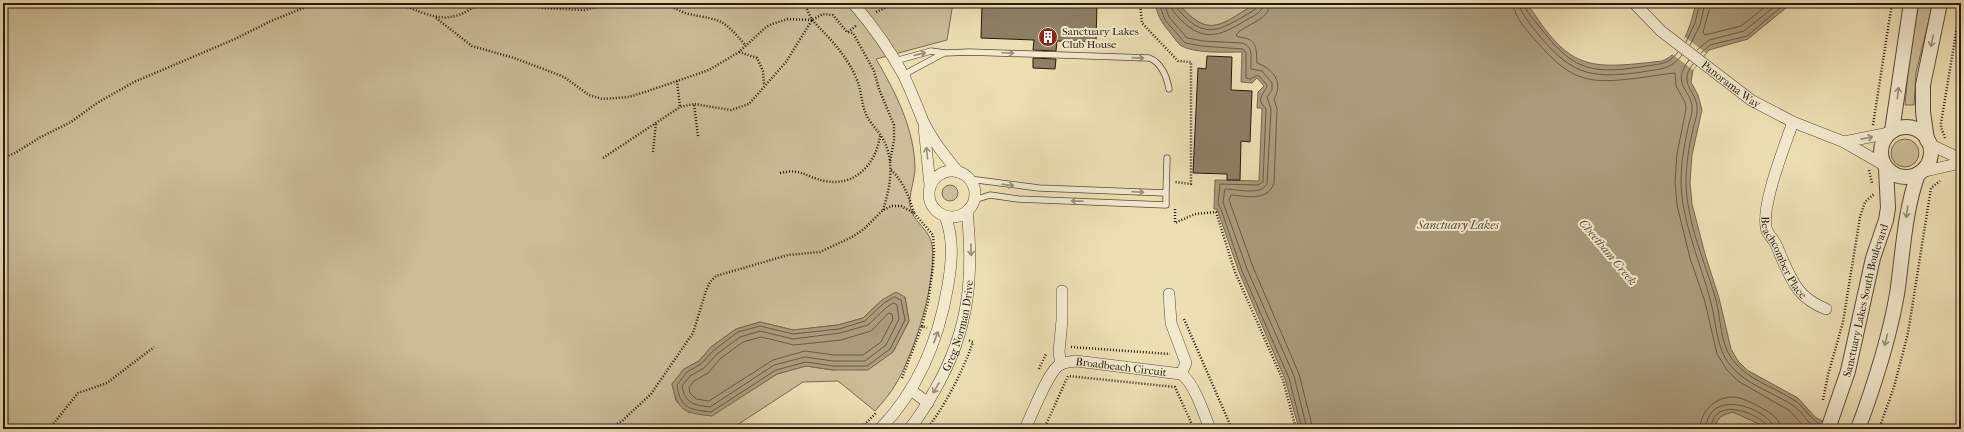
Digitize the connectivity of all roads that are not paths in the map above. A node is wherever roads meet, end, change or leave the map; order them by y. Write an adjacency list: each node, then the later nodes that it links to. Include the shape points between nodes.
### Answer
1 (853, 3): 6 (street, Greg Norman Drive)
2 (1634, 3): 10 (street, Panorama Way, via 1649,20 1699,62 1751,100)
3 (1911, 3): 11 (street, one-way to 3)
4 (1940, 3): 13 (street, one-way to 13, via 1923,86)
5 (945, 53): 6 (lane, one-way to 5, via 931,51); 7 (lane); 8 (lane, one-way to 8, via 1149,58 1154,60 1165,74)
6 (895, 61): 7 (street, Greg Norman Drive)
7 (903, 75): 9 (street, Greg Norman Drive)
8 (1169, 89)
9 (924, 122): 18 (street, Greg Norman Drive, via 936,144); 21 (street, Greg Norman Drive, one-way to 9)
10 (1793, 122): 12 (street, Panorama Way); 28 (street, Beachcomber Place, via 1769,194 1767,231 1798,290 1811,303)
11 (1890, 132): 12 (street, Panorama Way, one-way to 11); 13 (street, via 1907,127 1922,134); 17 (street, via 1881,148)
12 (1844, 142): 17 (street, Panorama Way)
13 (1928, 142): 15 (street); 19 (street, via 1930,159)
14 (1167, 158): 22 (lane)
15 (1961, 159)
16 (1961, 163): 19 (street)
17 (1885, 167): 19 (street, via 1901,177); 33 (street, Sanctuary Lakes South Boulevard, via 1888,208 1886,220 1874,258 1855,345)
18 (958, 172): 20 (street, Greg Norman Drive); 21 (street, via 945,172)
19 (1920, 173): 38 (street, Sanctuary Lakes South Boulevard, one-way to 38, via 1909,202 1896,296 1875,384)
20 (969, 179): 22 (lane, one-way to 22, via 1040,188); 23 (street, via 973,186)
21 (930, 184): 25 (street, Greg Norman Drive, via 929,200 933,207)
22 (1166, 193): 23 (lane, one-way to 23, via 1166,205 1018,199 990,195)
23 (974, 200): 24 (street)
24 (967, 211): 25 (street, via 953,217); 32 (street, Greg Norman Drive, one-way to 32, via 970,244 968,295 959,337 946,371)
25 (945, 216): 31 (street, Greg Norman Drive, one-way to 25, via 927,361 939,331 946,296 952,253 951,233)
26 (1062, 291): 29 (street, Broadbeach Circuit)
27 (1169, 294): 30 (street, Broadbeach Circuit, via 1171,322 1186,363)
28 (1826, 309)
29 (1062, 364): 30 (street, Broadbeach Circuit, via 1076,361); 36 (street, Broadbeach Circuit, via 1051,374)
30 (1181, 374): 37 (street, Broadbeach Circuit, via 1192,386)
31 (911, 390): 32 (street); 34 (street, Greg Norman Drive)
32 (928, 403): 35 (street, Greg Norman Drive)
33 (1829, 426)
34 (880, 429)
35 (909, 429)
36 (1025, 429)
37 (1210, 429)
38 (1858, 429)

